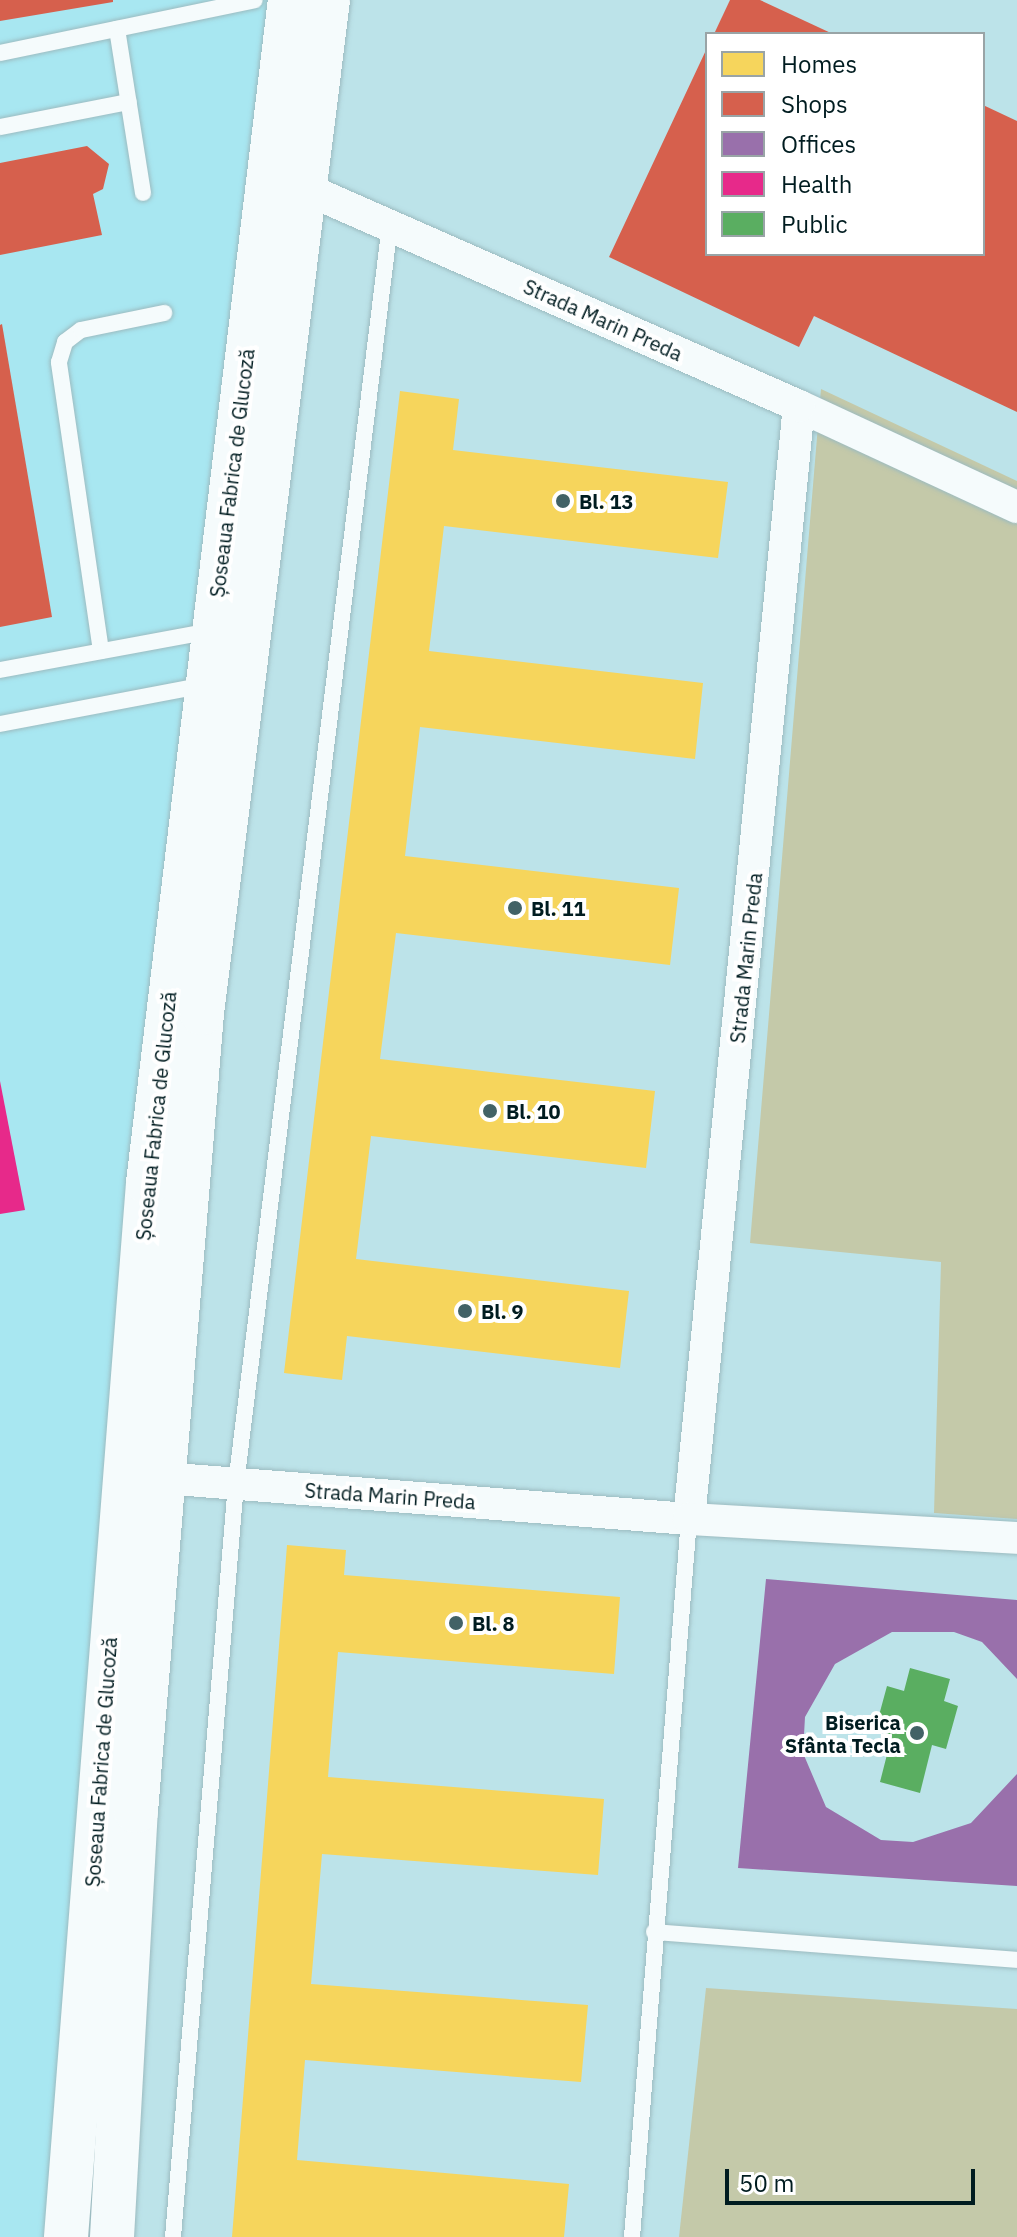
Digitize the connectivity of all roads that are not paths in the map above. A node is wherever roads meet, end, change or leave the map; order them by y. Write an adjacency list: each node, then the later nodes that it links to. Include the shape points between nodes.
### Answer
1 (255, 0): 4 (lane)
2 (290, 0): 14 (main road, Șoseaua Fabrica de Glucoză)
3 (328, 0): 8 (main road, Șoseaua Fabrica de Glucoză)
4 (117, 29): 5 (lane); 6 (lane)
5 (0, 53)
6 (129, 102): 7 (lane); 9 (lane)
7 (0, 127)
8 (306, 189): 10 (street, Strada Marin Preda); 19 (main road, Șoseaua Fabrica de Glucoză, via 202,1013)
9 (143, 193)
10 (390, 225): 12 (street, Strada Marin Preda); 20 (lane)
11 (164, 313): 15 (lane, via 81,330 65,342 59,362)
12 (799, 406): 13 (street); 21 (street, Strada Marin Preda)
13 (1017, 507)
14 (213, 630): 15 (lane); 17 (main road, Șoseaua Fabrica de Glucoză)
15 (101, 651): 16 (lane)
16 (0, 670)
17 (205, 685): 18 (lane); 25 (main road, Șoseaua Fabrica de Glucoză, via 148,1183)
18 (0, 724)
19 (162, 1478): 20 (street, Strada Marin Preda); 26 (main road, Șoseaua Fabrica de Glucoză)
20 (236, 1484): 21 (street, Strada Marin Preda); 27 (lane)
21 (689, 1519): 22 (street); 23 (lane)
22 (1017, 1538)
23 (654, 1932): 24 (lane); 28 (lane)
24 (1017, 1960)
25 (66, 2237)
26 (112, 2237)
27 (173, 2237)
28 (632, 2237)

